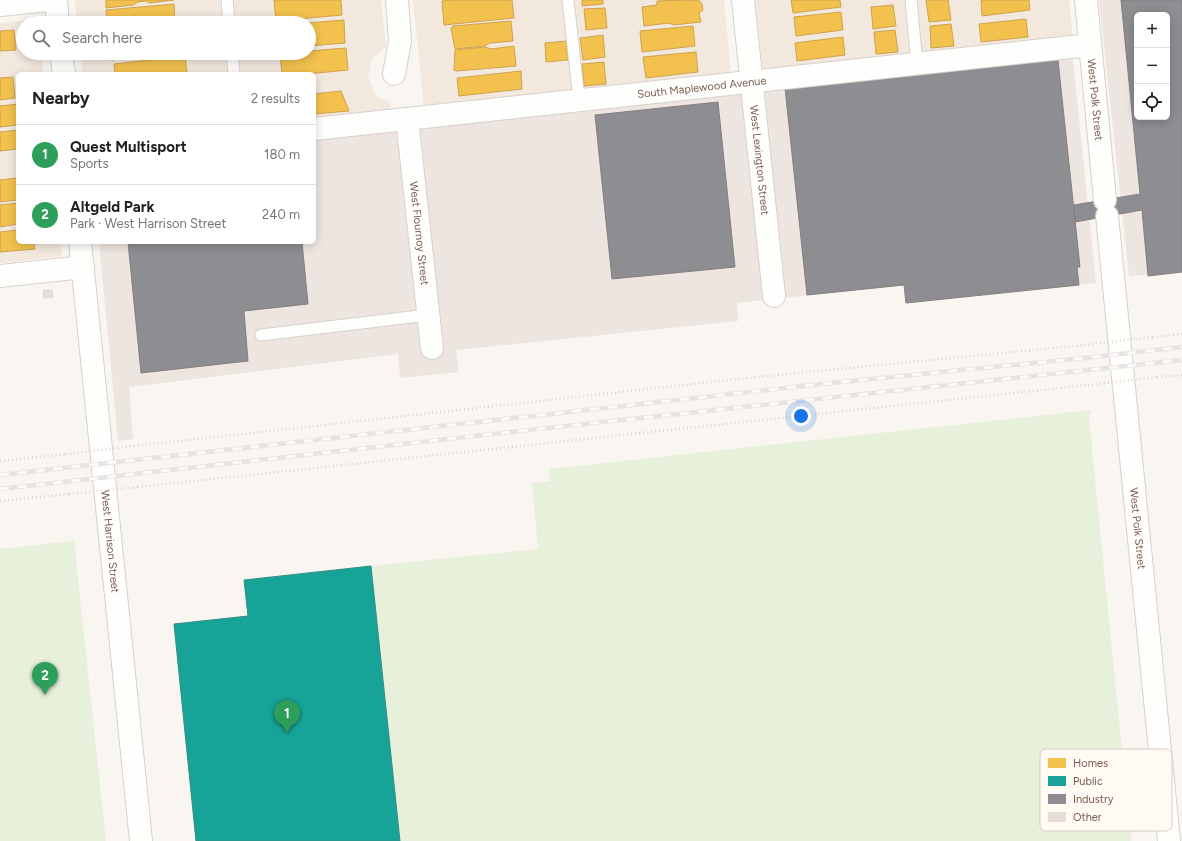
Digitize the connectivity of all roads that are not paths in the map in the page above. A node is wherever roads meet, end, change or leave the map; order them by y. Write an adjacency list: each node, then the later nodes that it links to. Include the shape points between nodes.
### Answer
1 (48, 0): 9 (street)
2 (56, 0): 10 (street)
3 (227, 0): 11 (lane)
4 (397, 0): 18 (street, via 400,41)
5 (568, 0): 20 (lane)
6 (743, 0): 19 (street, West Lexington Street)
7 (911, 0): 15 (lane)
8 (1086, 0): 12 (street, West Polk Street)
9 (0, 5)
10 (57, 16)
11 (228, 16)
12 (1090, 45): 15 (street, South Maplewood Avenue); 30 (street, West Polk Street)
13 (62, 60): 16 (street)
14 (233, 60): 17 (lane)
15 (917, 64): 19 (street, South Maplewood Avenue)
16 (64, 72)
17 (234, 72)
18 (394, 74)
19 (751, 82): 20 (street, South Maplewood Avenue); 26 (street, West Lexington Street)
20 (579, 100): 21 (street, South Maplewood Avenue)
21 (407, 119): 22 (street, South Maplewood Avenue); 27 (street, West Flournoy Street)
22 (316, 129)
23 (80, 244): 24 (street, West Harrison Street)
24 (83, 267): 25 (street); 32 (street, West Harrison Street)
25 (0, 276)
26 (774, 296)
27 (428, 315): 28 (lane); 29 (street, West Flournoy Street)
28 (261, 335)
29 (432, 348)
30 (1160, 749)
31 (1168, 831): 33 (street, West Polk Street)
32 (141, 841)
33 (1169, 841)

